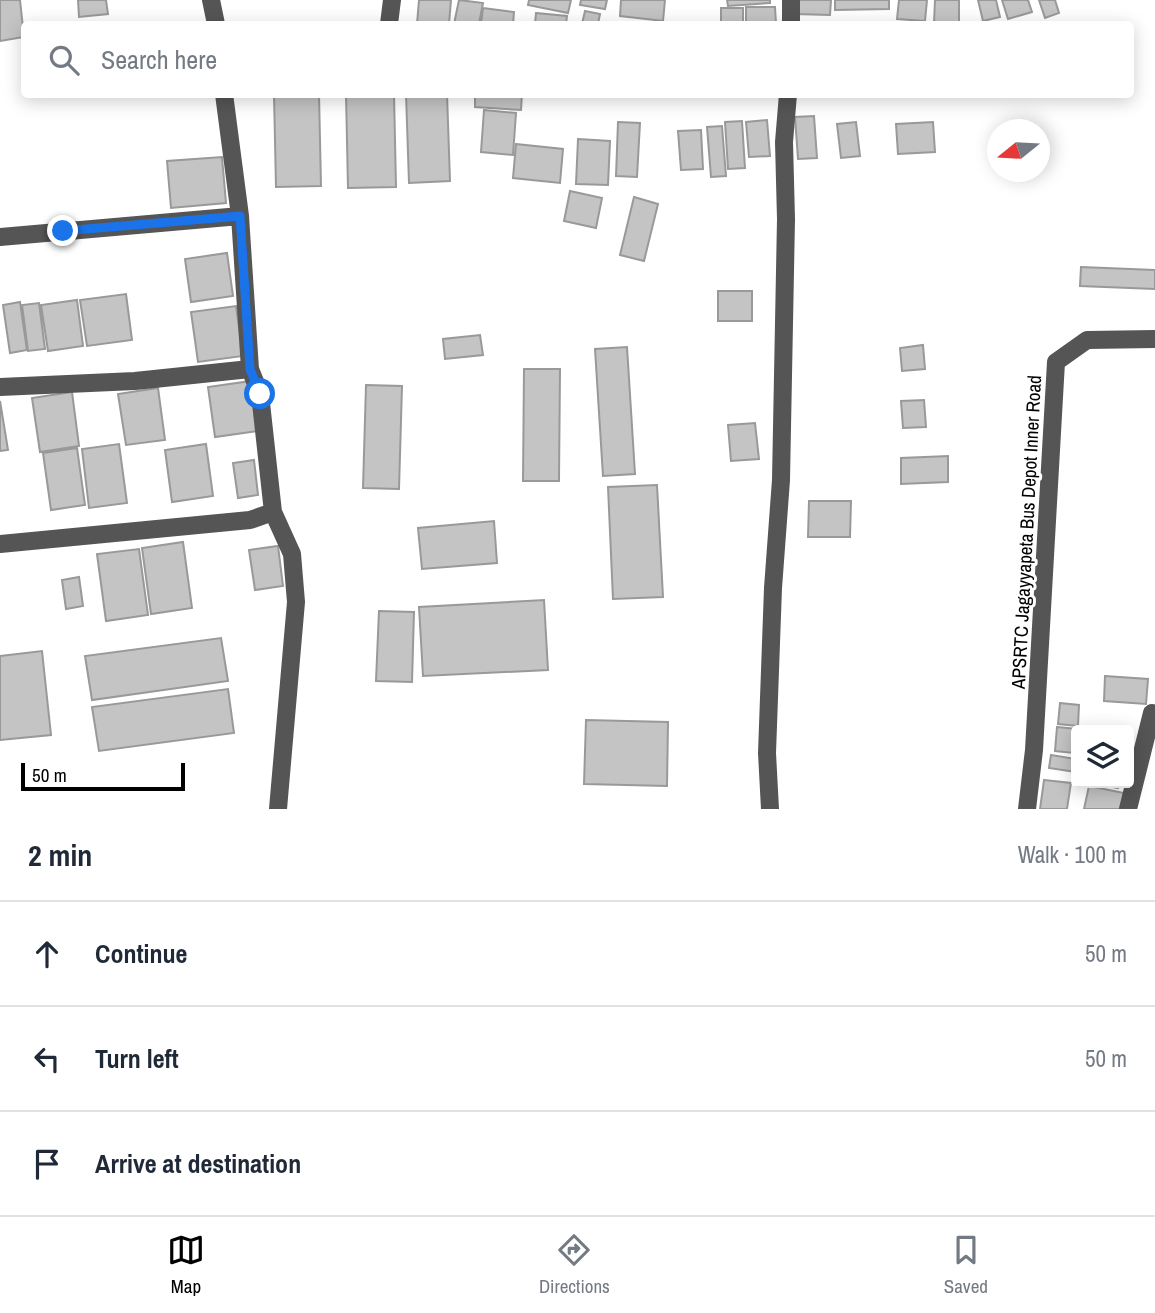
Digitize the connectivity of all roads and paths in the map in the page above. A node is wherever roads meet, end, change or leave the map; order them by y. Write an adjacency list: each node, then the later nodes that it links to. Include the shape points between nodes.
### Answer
1 (211, 0): 4 (street)
2 (392, 0): 5 (street)
3 (791, 0): 6 (street)
4 (215, 21)
5 (389, 21)
6 (791, 21)
7 (225, 98): 9 (street)
8 (788, 98): 18 (street, via 781,480 767,752)
9 (240, 216): 10 (street); 12 (street)
10 (0, 237)
11 (1155, 339): 19 (street, APSRTC Jagayyapeta Bus Depot Inner Road, via 1087,340 1056,362)
12 (250, 369): 13 (street, via 135,381); 14 (street, via 260,394)
13 (0, 387)
14 (273, 512): 15 (street, via 250,520); 17 (street, via 292,554 296,602)
15 (0, 544)
16 (1152, 713): 20 (street)
17 (278, 809)
18 (770, 809)
19 (1027, 809)
20 (1128, 809)

